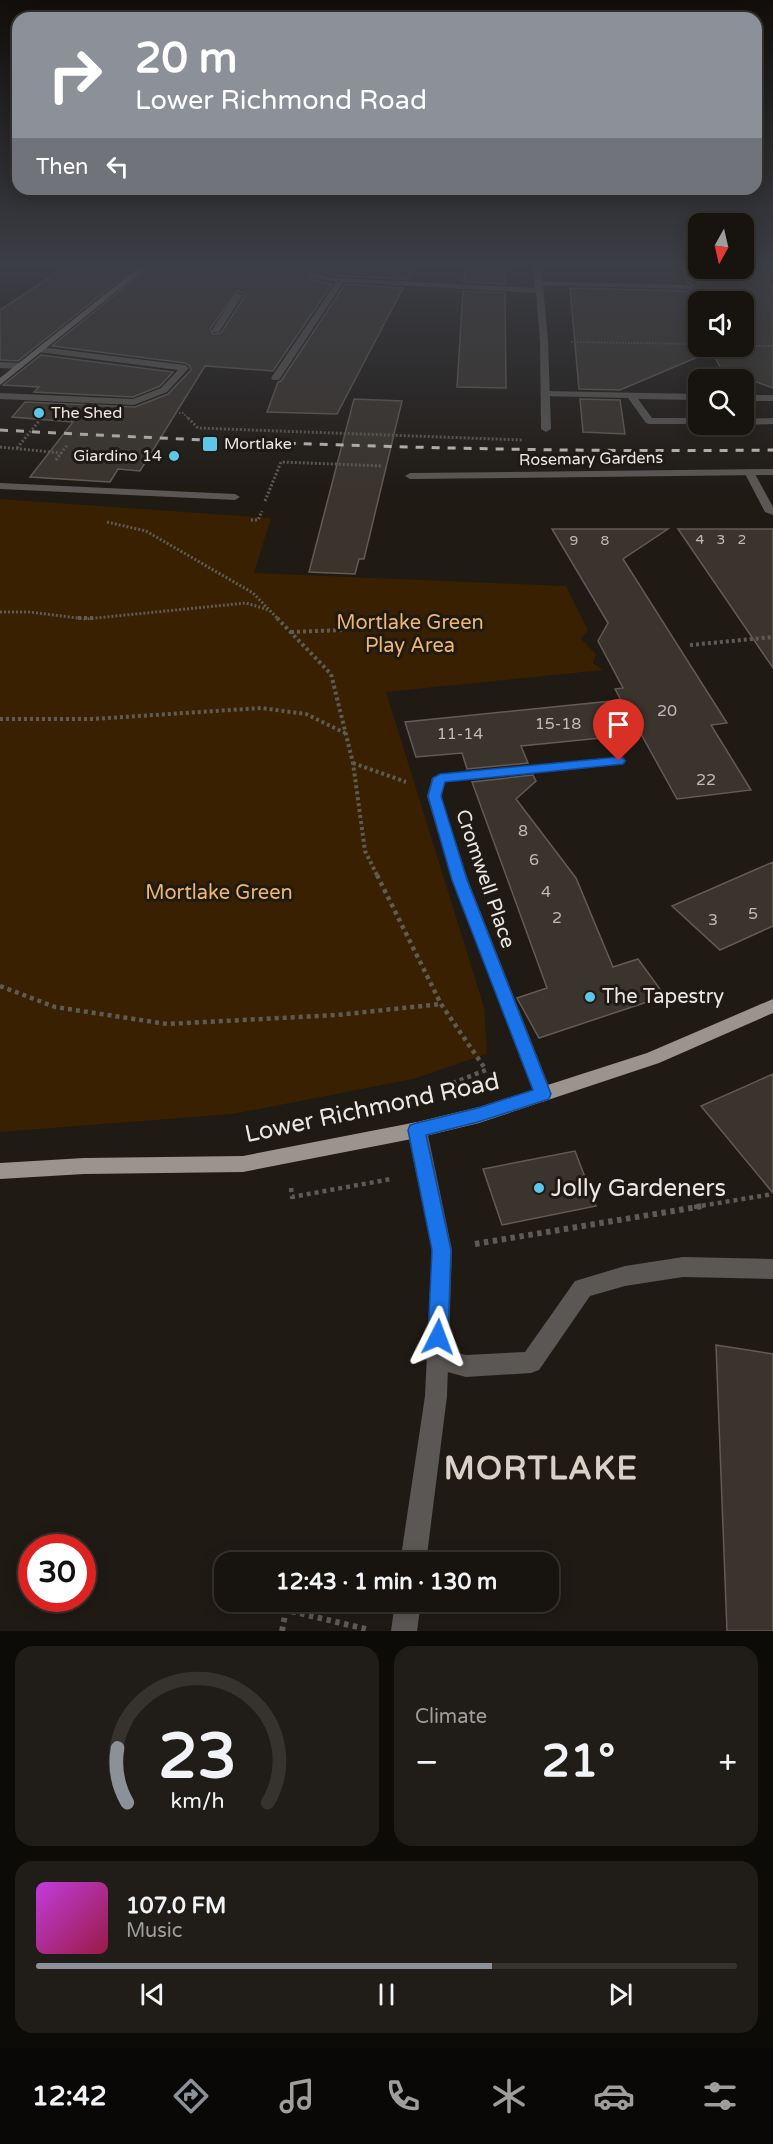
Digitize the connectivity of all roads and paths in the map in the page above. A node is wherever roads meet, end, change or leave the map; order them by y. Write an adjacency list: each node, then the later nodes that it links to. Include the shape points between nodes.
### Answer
1 (54, 339): 7 (main road)
2 (302, 339): 12 (street)
3 (544, 341): 4 (path); 14 (street)
4 (688, 344)
5 (754, 346): 6 (path)
6 (773, 346)
7 (41, 350): 10 (main road); 11 (street)
8 (193, 359): 11 (street)
9 (0, 365): 10 (street)
10 (19, 366): 13 (main road)
11 (185, 368): 20 (street, via 164,390)
12 (276, 378)
13 (0, 382)
14 (545, 394): 16 (street); 25 (street)
15 (0, 396): 20 (street)
16 (631, 396): 17 (street); 22 (street, via 650,421)
17 (688, 397)
18 (754, 398): 19 (street)
19 (773, 398)
20 (134, 402): 25 (path, via 135,409 183,413 198,428 531,440)
21 (39, 421): 28 (path, bridge)
22 (688, 421)
23 (773, 421): 24 (street)
24 (754, 422)
25 (546, 429)
26 (68, 444): 29 (path)
27 (0, 447): 28 (path)
28 (17, 448): 29 (path)
29 (61, 453): 30 (path)
30 (54, 463)
31 (749, 472): 32 (street, Rosemary Gardens); 33 (street, Rosemary Gardens); 36 (street)
32 (773, 472)
33 (410, 476)
34 (0, 486): 35 (street)
35 (235, 497)
36 (770, 512)
37 (104, 521): 38 (path, via 146,531 253,593)
38 (270, 610): 39 (path, via 246,603 86,619); 41 (path)
39 (0, 612)
40 (344, 630): 41 (path)
41 (290, 632): 45 (path, via 331,674)
42 (773, 637): 43 (path)
43 (690, 645)
44 (0, 720): 45 (path, via 93,719 261,708 306,714)
45 (345, 733): 47 (path)
46 (619, 761): 48 (street)
47 (353, 763): 48 (path, via 404,782); 50 (path, via 365,851)
48 (440, 778): 53 (street, Cromwell Place, via 434,796 460,880)
49 (0, 986): 50 (path, via 55,1007 166,1024 337,1015)
50 (441, 1004): 52 (path)
51 (773, 1006): 53 (main road, Lower Richmond Road, via 653,1058)
52 (486, 1070)
53 (543, 1094): 54 (main road, Lower Richmond Road)
54 (417, 1130): 55 (main road, Lower Richmond Road, via 243,1164); 56 (street)
55 (0, 1171)
56 (427, 1172): 57 (path, via 292,1197); 59 (street)
57 (292, 1192)
58 (773, 1194): 59 (path)
59 (442, 1250): 61 (street)
60 (773, 1269): 61 (street, via 683,1267 625,1276 583,1288 531,1362 466,1366)
61 (437, 1359): 62 (street, via 436,1396)
62 (415, 1552)
63 (407, 1612): 66 (street)
64 (282, 1631): 65 (path, via 286,1610)
65 (374, 1631)
66 (404, 1631)

